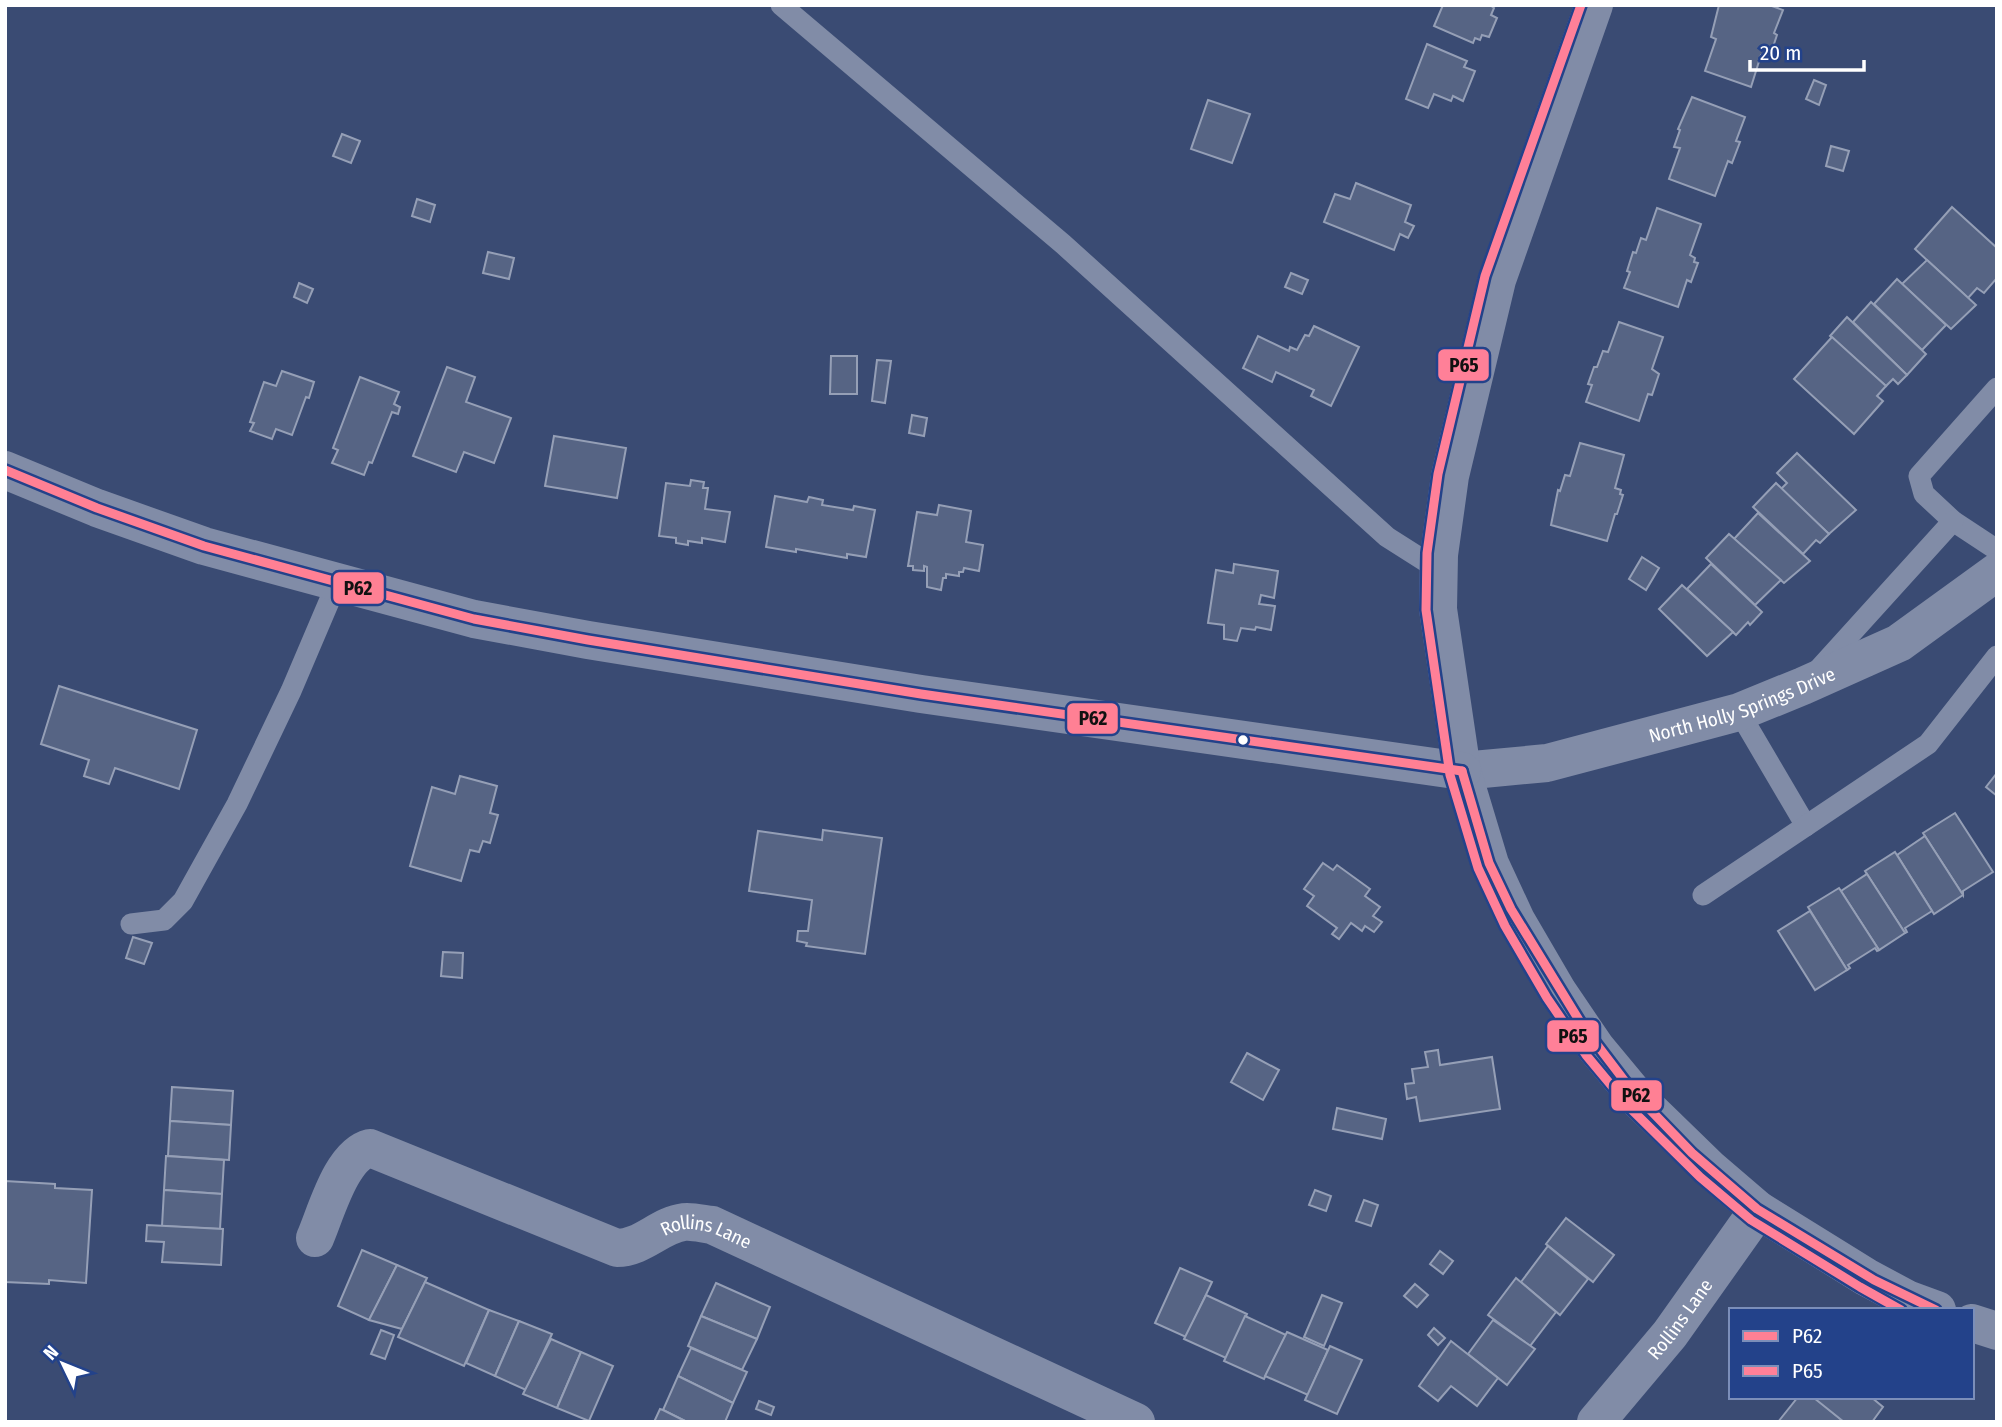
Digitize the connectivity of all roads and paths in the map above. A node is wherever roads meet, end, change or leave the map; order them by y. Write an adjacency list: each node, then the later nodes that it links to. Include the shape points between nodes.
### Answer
1 (781, 5): 7 (lane, via 1063,244 1387,537)
2 (1594, 5): 7 (street, via 1497,280 1450,475)
3 (1997, 388): 5 (lane, via 1919,476 1924,494)
4 (5, 470): 9 (street, North Holly Springs Drive, via 204,546)
5 (1953, 521): 6 (lane); 11 (lane)
6 (1997, 550)
7 (1439, 570): 13 (street, via 1438,609)
8 (1997, 572): 11 (street, North Holly Springs Drive, via 1899,643)
9 (337, 583): 13 (street, North Holly Springs Drive, via 474,619 588,640 921,694); 16 (lane, via 237,804 183,901 164,920)
10 (1997, 656): 14 (lane, via 1928,744)
11 (1804, 686): 12 (street, North Holly Springs Drive)
12 (1739, 712): 13 (street, North Holly Springs Drive, via 1547,763); 14 (lane)
13 (1462, 771): 17 (street, via 1490,864 1516,920 1573,1014 1640,1101)
14 (1806, 826): 15 (lane)
15 (1703, 895)
16 (131, 924)
17 (1758, 1210): 19 (street, via 1866,1277); 23 (street, Rollins Lane, via 1670,1334)
18 (315, 1238): 22 (street, Rollins Lane, via 345,1167 358,1152 370,1148 617,1248 685,1222 712,1225)
19 (1932, 1308)
20 (1974, 1324): 21 (street)
21 (1997, 1331)
22 (1136, 1422)
23 (1596, 1422)

